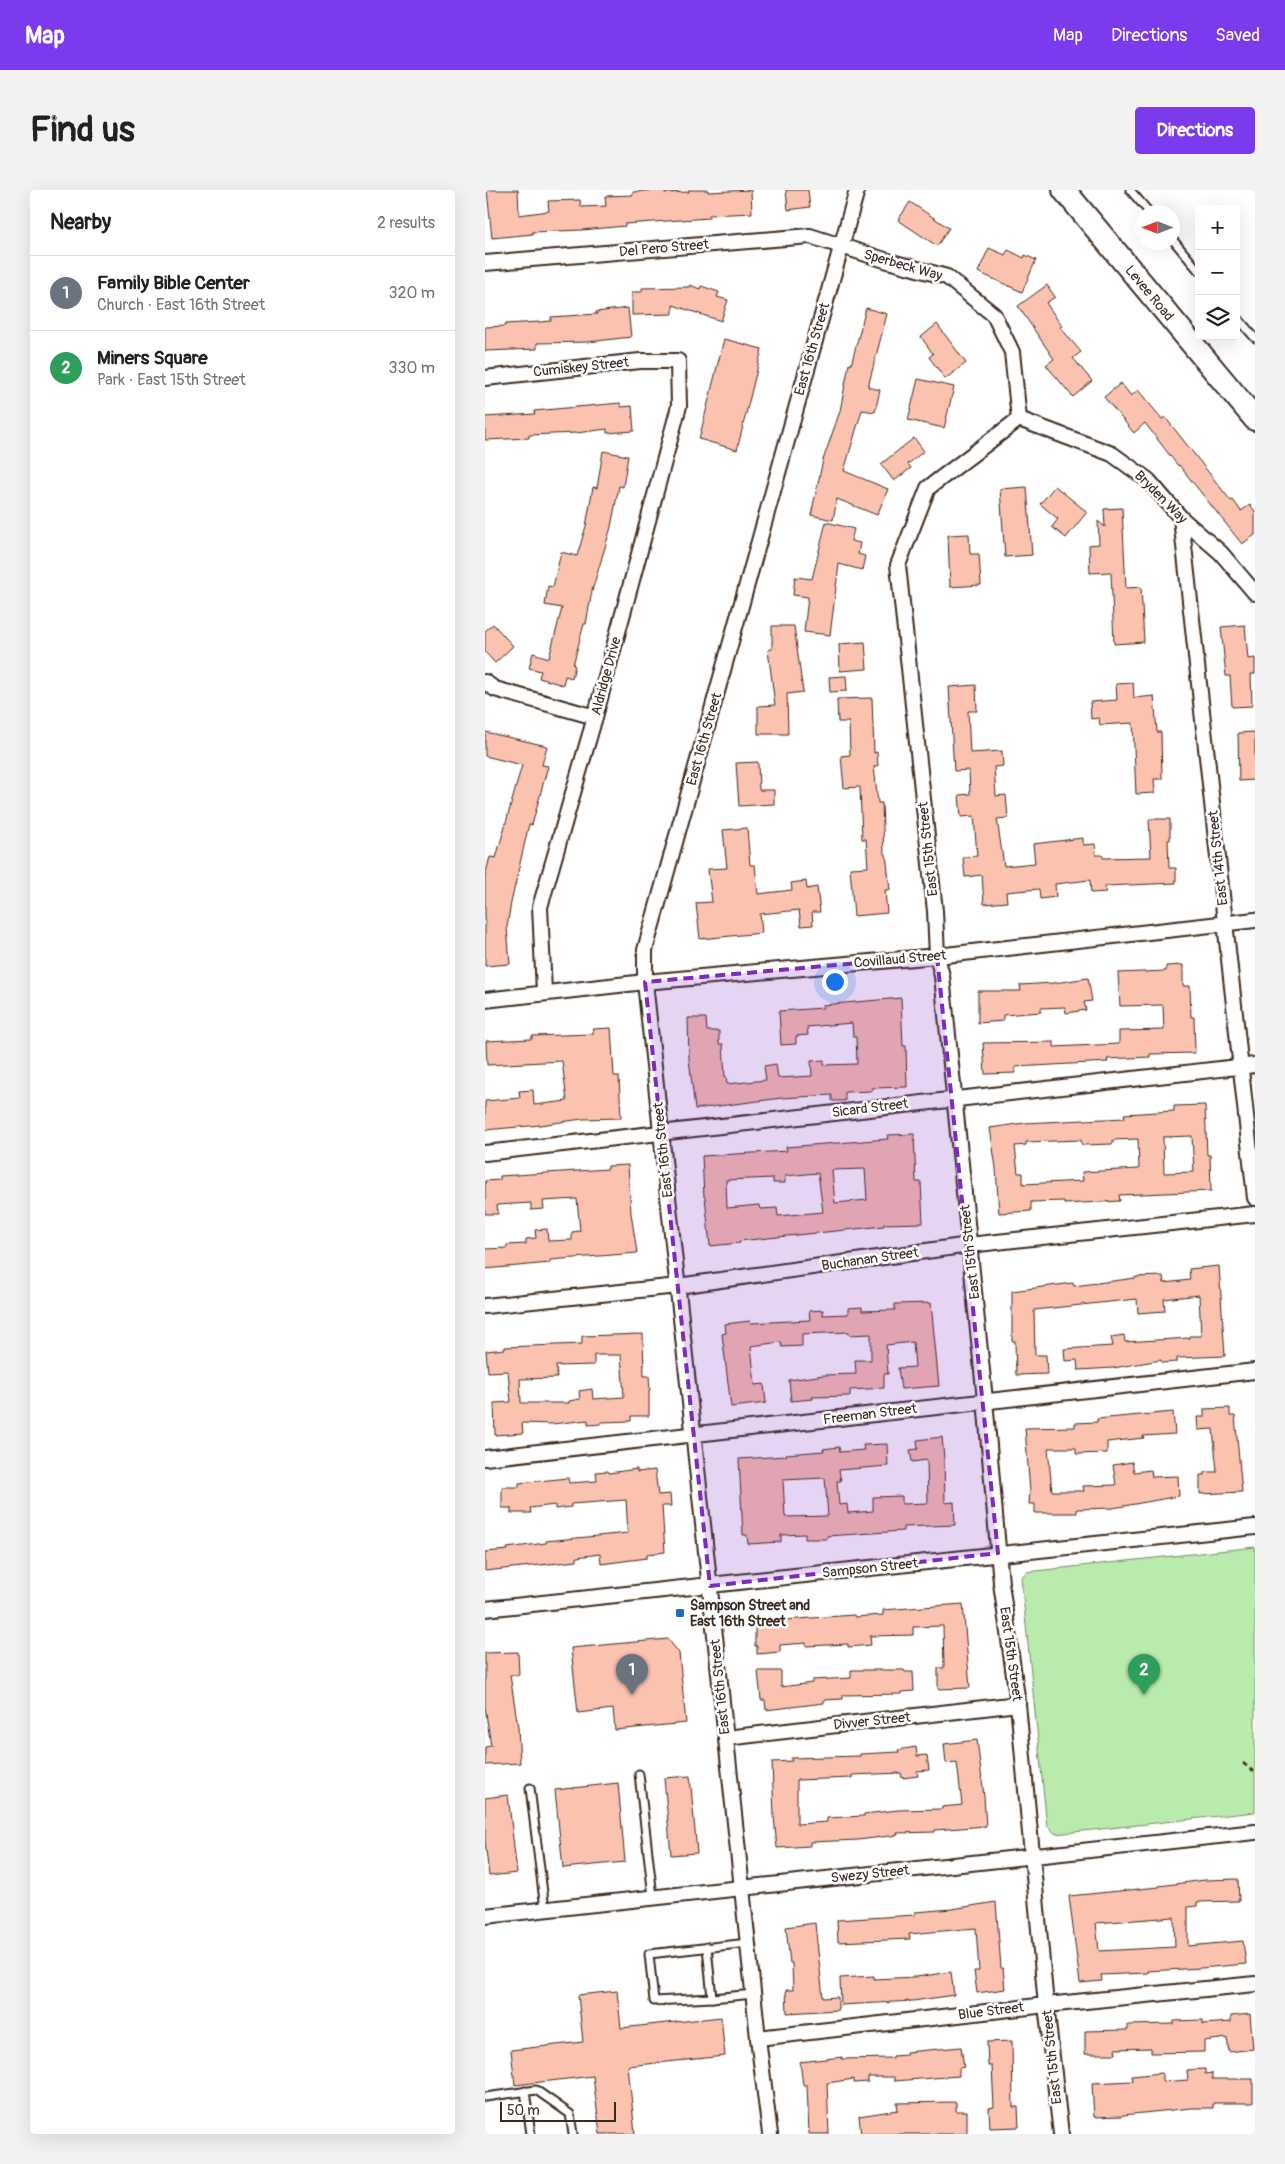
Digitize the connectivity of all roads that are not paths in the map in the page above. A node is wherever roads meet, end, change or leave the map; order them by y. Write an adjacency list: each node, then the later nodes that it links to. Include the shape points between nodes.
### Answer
1 (857, 190): 5 (street, East 16th Street)
2 (1064, 190): 14 (highway, Levee Road)
3 (1130, 190): 4 (lane)
4 (1143, 205)
5 (841, 246): 7 (street, Del Pero Street, via 811,236); 13 (street, Sperbeck Way, via 947,277 994,315 1012,352); 22 (street, East 16th Street, via 645,950)
6 (1180, 248): 8 (lane)
7 (485, 263)
8 (1195, 266)
9 (1240, 321): 10 (lane)
10 (1255, 338)
11 (678, 360): 12 (street, Cumiskey Street, via 640,361); 18 (street, Aldridge Drive, via 679,406)
12 (485, 378)
13 (1019, 419): 15 (street, Bryden Way, via 1113,454 1148,480); 21 (street, East 15th Street, via 927,488 898,565)
14 (1255, 419)
15 (1181, 518): 16 (street, Bryden Way, via 1221,553); 20 (street, East 14th Street)
16 (1255, 593)
17 (485, 682): 18 (street, via 495,689)
18 (595, 718): 23 (street, Aldridge Drive, via 540,907)
19 (1255, 920): 20 (street, Covillaud Street)
20 (1225, 924): 21 (street, Covillaud Street); 26 (street, East 14th Street)
21 (937, 956): 22 (street, Covillaud Street); 27 (street, East 15th Street)
22 (645, 982): 23 (street, Covillaud Street); 28 (street, East 16th Street)
23 (544, 992): 24 (street, Covillaud Street)
24 (485, 1000)
25 (1255, 1065): 26 (street, Sicard Street)
26 (1241, 1066): 27 (street, Sicard Street); 30 (street, East 14th Street)
27 (954, 1098): 28 (street, Sicard Street); 32 (street, East 15th Street)
28 (662, 1133): 29 (street, Sicard Street); 33 (street, East 16th Street)
29 (485, 1153)
30 (1255, 1198)
31 (1255, 1214): 32 (street, Buchanan Street)
32 (969, 1245): 33 (street, Buchanan Street); 36 (street, East 15th Street)
33 (678, 1286): 34 (street, Buchanan Street); 37 (street, East 16th Street)
34 (485, 1306)
35 (1255, 1370): 36 (street, Freeman Street)
36 (985, 1400): 37 (street, Freeman Street); 40 (street, East 15th Street)
37 (694, 1435): 38 (street, Freeman Street); 41 (street, East 16th Street)
38 (485, 1458)
39 (1255, 1527): 40 (street, Sampson Street)
40 (998, 1554): 41 (street, Sampson Street); 43 (street, East 15th Street)
41 (710, 1586): 42 (street, Sampson Street); 44 (street, East 16th Street)
42 (485, 1609)
43 (1019, 1704): 44 (street, Divver Street); 48 (street, East 15th Street)
44 (726, 1738): 49 (street, East 16th Street)
45 (639, 1774): 50 (lane)
46 (530, 1788): 51 (lane)
47 (1255, 1832): 48 (street, Swezy Street)
48 (1033, 1856): 49 (street, Swezy Street); 58 (street, East 15th Street)
49 (742, 1887): 50 (street, Swezy Street); 53 (street, East 16th Street)
50 (653, 1897): 51 (street, Swezy Street)
51 (545, 1909): 52 (street, Swezy Street)
52 (485, 1916)
53 (748, 1943): 54 (lane); 56 (street, East 16th Street)
54 (707, 1947): 57 (lane); 57 (lane, via 649,1954 654,2001)
55 (1255, 1984): 58 (street, Blue Street)
56 (753, 1994): 57 (lane); 59 (street, East 16th Street)
57 (712, 1998)
58 (1046, 2005): 59 (street, Blue Street); 65 (street, East 15th Street)
59 (758, 2038): 64 (street, East 16th Street)
60 (525, 2091): 61 (lane); 62 (lane); 63 (lane, via 536,2090 570,2114)
61 (485, 2097)
62 (531, 2134)
63 (573, 2134)
64 (770, 2134)
65 (1061, 2134)

